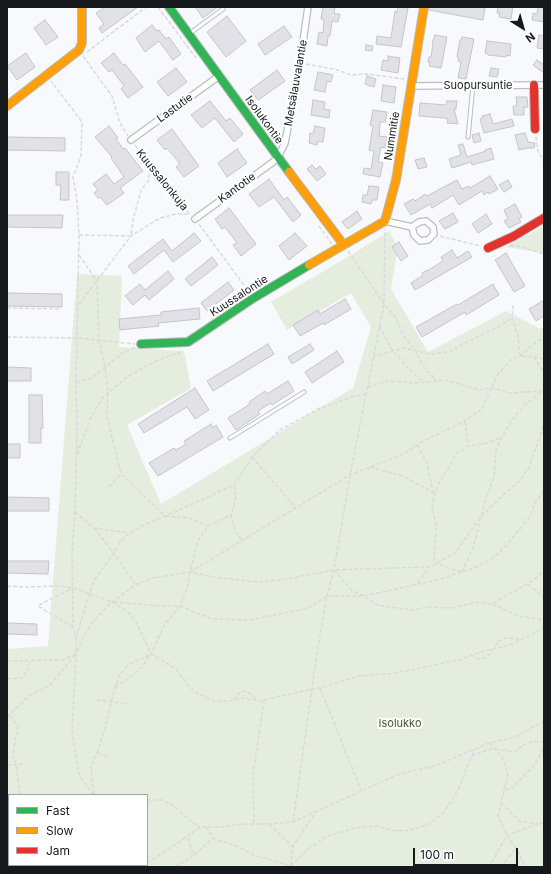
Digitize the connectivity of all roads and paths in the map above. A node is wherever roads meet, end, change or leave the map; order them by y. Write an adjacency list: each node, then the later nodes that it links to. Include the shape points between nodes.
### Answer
1 (82, 7): 19 (street, via 82,43 79,50)
2 (146, 7): 9 (path)
3 (158, 7): 11 (path)
4 (169, 7): 8 (street, Isolukontie)
5 (222, 7): 8 (lane, via 223,9)
6 (308, 7): 12 (street, Metsälauvalantie)
7 (424, 7): 15 (street, Nummitie)
8 (189, 34): 13 (street, Isolukontie)
9 (85, 53)
10 (82, 55): 22 (path, Kuussalonkuja, via 112,96 123,129)
11 (199, 62)
12 (300, 63): 15 (path, via 334,69 350,75 367,74); 23 (street, Metsälauvalantie, via 285,143)
13 (219, 76): 22 (street, Lastutie); 23 (street, Isolukontie)
14 (50, 80): 31 (path, via 82,122 81,156 73,177)
15 (412, 83): 18 (street, Suopursuntie); 28 (street, Nummitie, via 396,180)
16 (534, 85): 17 (street, Suopursuntie); 18 (street, Suopursuntie); 20 (street)
17 (544, 85)
18 (473, 86): 21 (lane)
19 (7, 106)
20 (535, 129): 24 (path, via 538,151)
21 (468, 137)
22 (131, 140): 25 (path, Kuussalonkuja)
23 (278, 157): 26 (street, Kantotie); 33 (street, Isolukontie)
24 (544, 162)
25 (149, 164): 26 (path, Kuussalonkuja, via 172,195); 32 (path, via 149,180 141,190)
26 (192, 216): 32 (path, via 176,214 160,218); 39 (path, Kuussalonkuja)
27 (544, 218): 35 (street)
28 (385, 221): 29 (street); 33 (street); 41 (path)
29 (412, 227): 30 (street, via 426,221 433,227); 30 (street, via 414,235 420,241 428,240)
30 (434, 234): 35 (path)
31 (79, 235): 32 (path); 37 (path)
32 (131, 236): 38 (path)
33 (343, 244): 39 (street, Kuussalontie); 41 (path)
34 (510, 246): 36 (path)
35 (488, 248)
36 (544, 254)
37 (79, 255): 38 (path); 40 (path)
38 (97, 280): 40 (path); 50 (path)
39 (254, 298): 51 (street, Kuussalontie)
40 (79, 304): 48 (path)
41 (384, 304): 46 (path); 54 (path, via 396,318 403,336)
42 (512, 305): 45 (path)
43 (7, 308): 44 (path)
44 (60, 310)
45 (512, 318): 54 (path, via 449,352 430,354); 55 (path, via 518,336)
46 (379, 326): 53 (path); 56 (path)
47 (7, 337): 48 (path)
48 (78, 338): 50 (path); 63 (path)
49 (544, 338): 55 (path)
50 (99, 341): 52 (path); 59 (path)
51 (188, 342): 52 (street); 69 (path, via 179,353 158,360 130,375)
52 (141, 344): 59 (path, via 124,352)
53 (393, 351): 54 (path, via 404,348); 56 (path); 62 (path)
54 (416, 351): 61 (path, via 422,365)
55 (520, 356): 57 (path); 65 (path, via 511,360 498,374)
56 (373, 357): 64 (path)
57 (534, 357): 58 (path); 60 (path)
58 (544, 359)
59 (105, 366): 63 (path, via 93,377); 69 (path)
60 (544, 373)
61 (436, 380): 62 (path); 65 (path, via 446,380 480,390)
62 (423, 382): 64 (path, via 386,381)
63 (76, 383): 77 (path)
64 (367, 387): 70 (path)
65 (492, 388): 67 (path, via 509,393); 71 (path, via 482,409)
66 (544, 389): 67 (path)
67 (541, 391): 73 (path, via 524,405)
68 (304, 392): 74 (lane)
69 (108, 393): 77 (path, via 91,417); 80 (path, via 107,416)
70 (366, 394): 78 (path, via 318,409 280,430); 81 (path)
71 (464, 422): 75 (path); 76 (path)
72 (544, 424): 89 (path, via 529,467 522,478)
73 (502, 437): 76 (path); 89 (path, via 496,450 494,477)
74 (230, 438)
75 (417, 445): 79 (path, via 399,456); 85 (path, via 427,463)
76 (468, 446): 86 (path, via 457,453 443,474)
77 (77, 455): 88 (path)
78 (252, 457): 82 (path); 87 (path)
79 (370, 467): 81 (path); 85 (path, via 403,476)
80 (121, 474): 83 (path); 91 (path)
81 (350, 475): 87 (path); 99 (path)
82 (234, 485): 90 (path, via 236,497); 91 (path)
83 (109, 488)
84 (544, 491): 102 (path, via 536,501 529,518 506,546 493,558)
85 (433, 493): 86 (path)
86 (436, 494): 97 (path, via 432,504 436,526)
87 (296, 508): 95 (path)
88 (75, 512): 93 (path); 107 (path, via 72,554)
89 (483, 514): 97 (path, via 454,554); 102 (path, via 474,545)
90 (231, 515): 92 (path); 95 (path, via 235,530)
91 (165, 516): 92 (path, via 189,518); 94 (path)
92 (208, 526): 101 (path, via 198,541)
93 (94, 528): 94 (path); 96 (path)
94 (129, 533): 96 (path)
95 (242, 541): 101 (path)
96 (114, 553): 105 (path); 108 (path, via 93,582)
97 (434, 563): 98 (path); 102 (path)
98 (429, 567): 99 (path); 103 (path)
99 (334, 570): 101 (path, via 257,582); 109 (path); 110 (path, via 351,590)
100 (544, 570): 104 (path)
101 (190, 572): 105 (path, via 153,578); 114 (path)
102 (462, 572): 103 (path)
103 (418, 584): 110 (path)
104 (528, 584): 111 (path); 113 (path)
105 (135, 585): 112 (path)
106 (7, 586): 107 (path)
107 (74, 588): 108 (path); 117 (path); 117 (path, via 38,606)
108 (90, 593): 112 (path); 118 (path)
109 (327, 596): 110 (path); 114 (path, via 308,608 250,620 212,619); 128 (path)
110 (364, 596): 113 (path, via 377,605 412,610 428,607 452,608 478,602)
111 (544, 597)
112 (112, 602): 114 (path); 121 (path, via 93,621); 122 (path, via 128,612 136,622)
113 (492, 604): 115 (path, via 519,616)
114 (180, 606): 122 (path, via 165,624)
115 (544, 620)
116 (544, 626): 119 (path)
117 (73, 627): 118 (path)
118 (76, 639): 121 (path)
119 (521, 639): 120 (path); 120 (path, via 505,638)
120 (493, 649): 123 (path); 123 (path, via 485,658 480,659)
121 (76, 654): 125 (path, via 63,660); 136 (path, via 49,686 30,695); 154 (path, via 72,730 80,777)
122 (151, 654): 127 (path, via 141,668); 127 (path, via 128,665); 131 (path, via 175,668 195,692 214,701)
123 (471, 655): 129 (path, via 459,660 396,673 359,676)
124 (7, 661): 125 (path)
125 (30, 662): 126 (path, via 22,678)
126 (7, 679)
127 (115, 687): 134 (path)
128 (312, 688): 129 (path); 132 (path); 159 (path)
129 (320, 688): 152 (path)
130 (97, 700): 134 (path)
131 (235, 700): 133 (path, via 242,698); 133 (path, via 242,691 248,692)
132 (264, 700): 133 (path); 161 (path, via 253,776)
133 (259, 701)
134 (111, 702): 135 (path); 145 (path)
135 (128, 704)
136 (10, 716): 137 (path); 148 (path, via 18,726 13,754)
137 (7, 717)
138 (544, 721): 140 (path, via 516,738)
139 (544, 742): 143 (path, via 534,741 514,752)
140 (489, 743): 142 (path); 144 (path)
141 (544, 747): 151 (path, via 534,766 511,789)
142 (494, 748): 143 (path); 146 (path)
143 (496, 749): 151 (path, via 508,773)
144 (474, 750): 146 (path); 152 (path, via 435,766 399,774)
145 (97, 754): 147 (path); 155 (path, via 91,767)
146 (470, 756): 174 (path, via 458,790 444,812 428,825 396,831 374,826 327,836 307,850)
147 (110, 757)
148 (16, 764): 149 (path); 150 (path); 153 (path)
149 (26, 764)
150 (7, 765)
151 (504, 790): 157 (path)
152 (361, 791): 158 (path)
153 (20, 794)
154 (93, 794)
155 (94, 794)
156 (148, 800): 164 (path, via 162,800 173,805)
157 (502, 803): 163 (path, via 519,821); 166 (path, via 498,816)
158 (316, 812): 159 (path); 169 (path)
159 (293, 822): 162 (path)
160 (544, 822): 163 (path)
161 (254, 824): 162 (path); 165 (path)
162 (269, 824): 169 (path)
163 (539, 824): 166 (path)
164 (201, 827): 165 (path); 167 (path)
165 (206, 827): 168 (path)
166 (507, 835): 170 (path); 175 (path)
167 (188, 836): 171 (path); 172 (path)
168 (213, 838): 171 (path); 174 (path)
169 (293, 846): 174 (path)
170 (516, 848): 176 (path); 177 (path)
171 (193, 856): 173 (path)
172 (148, 862)
173 (176, 867)
174 (291, 867)
175 (488, 867)
176 (501, 867)
177 (525, 867)

